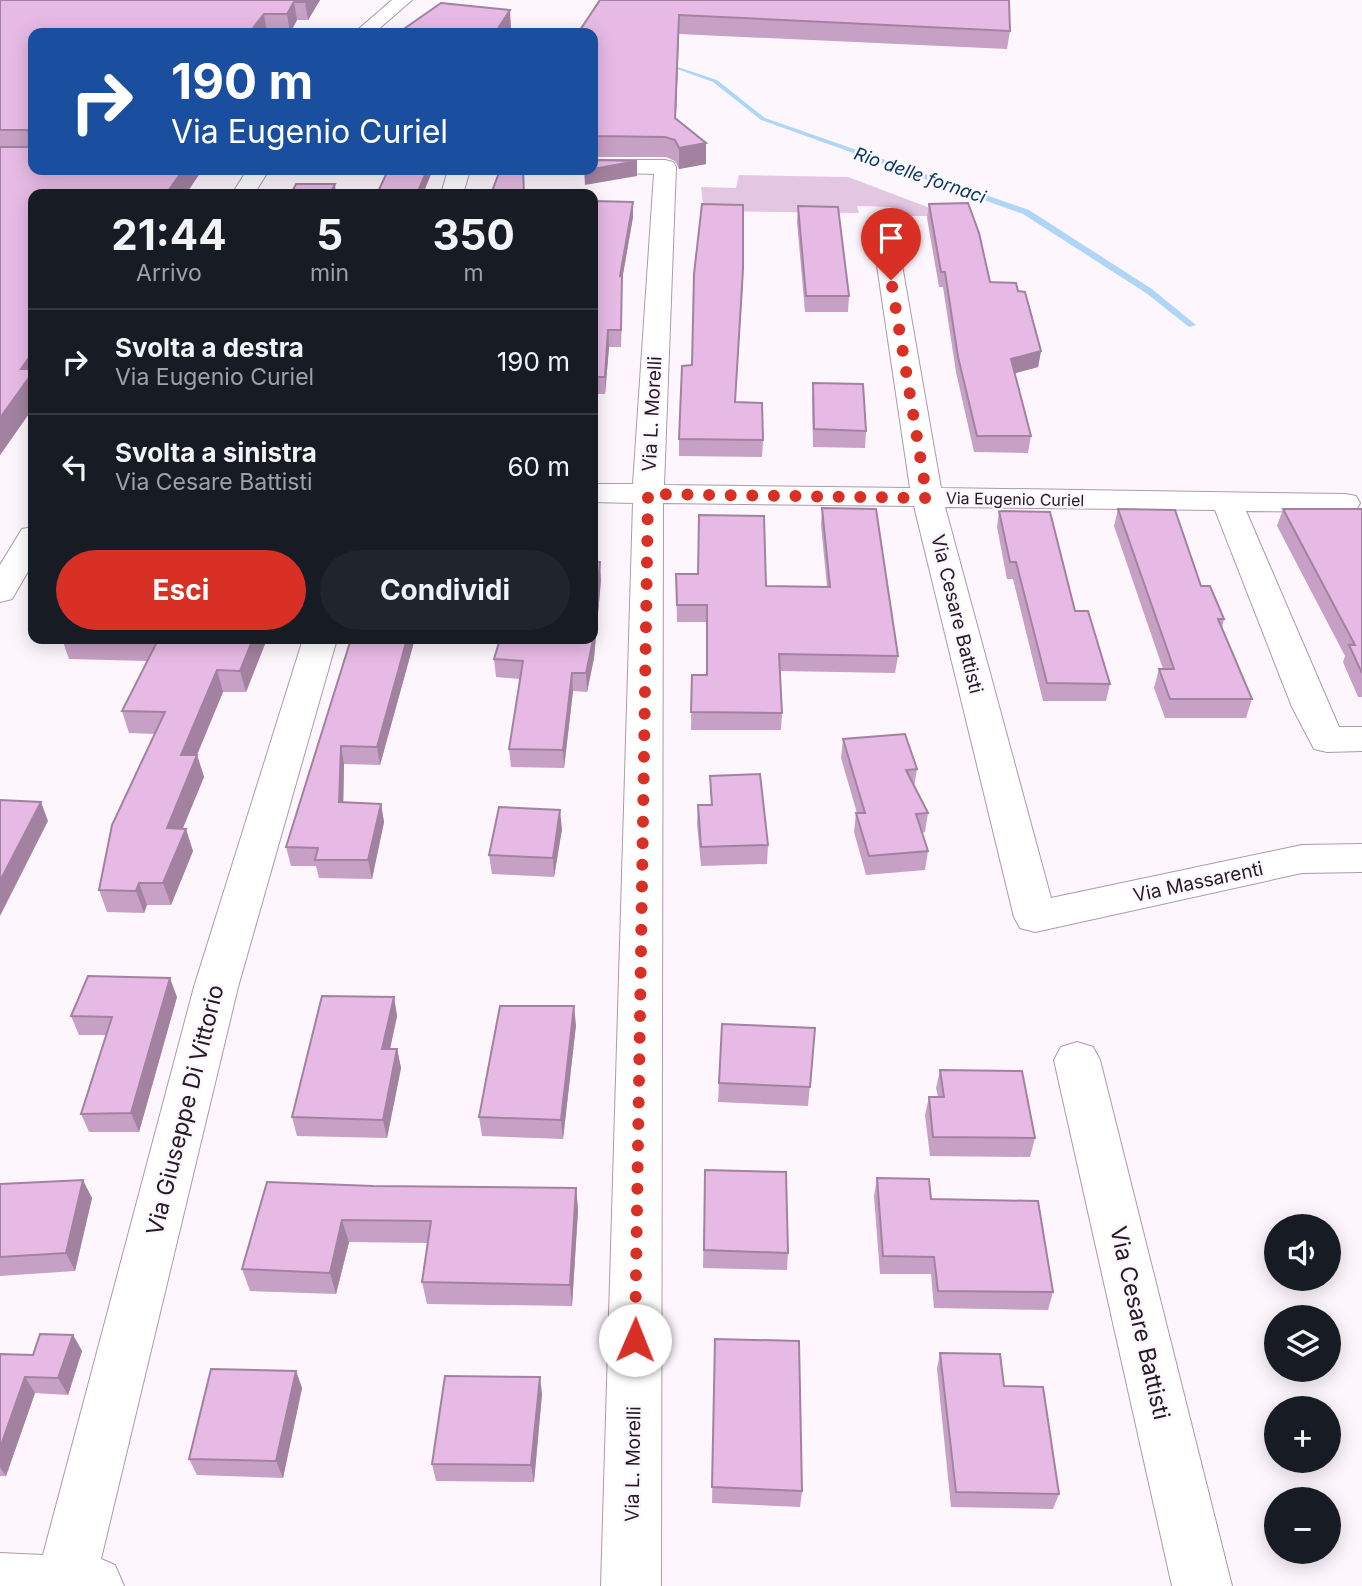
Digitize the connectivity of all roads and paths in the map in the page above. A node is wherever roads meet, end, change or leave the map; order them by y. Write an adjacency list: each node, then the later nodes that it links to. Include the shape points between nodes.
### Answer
1 (403, 0): 2 (street)
2 (369, 28)
3 (598, 167): 6 (street, Via L. Morelli, via 665,167)
4 (883, 225): 7 (street, Via Cesare Battisti)
5 (598, 493): 6 (street, Via Eugenio Curiel)
6 (648, 494): 7 (street, Via Eugenio Curiel); 19 (street, Via L. Morelli)
7 (927, 498): 8 (street, Via Eugenio Curiel); 15 (street, Via Cesare Battisti)
8 (1227, 502): 9 (street, Via Eugenio Curiel); 13 (street, via 1310,707)
9 (1345, 503)
10 (28, 544): 11 (street)
11 (0, 592)
12 (319, 644): 18 (street, Via Giuseppe Di Vittorio, via 216,986)
13 (1345, 739)
14 (1362, 858): 15 (street, Via Massarenti, via 1302,859)
15 (1035, 917)
16 (1077, 1060): 20 (street, Via Cesare Battisti)
17 (0, 1583): 18 (street)
18 (75, 1586)
19 (631, 1586)
20 (1202, 1586)

